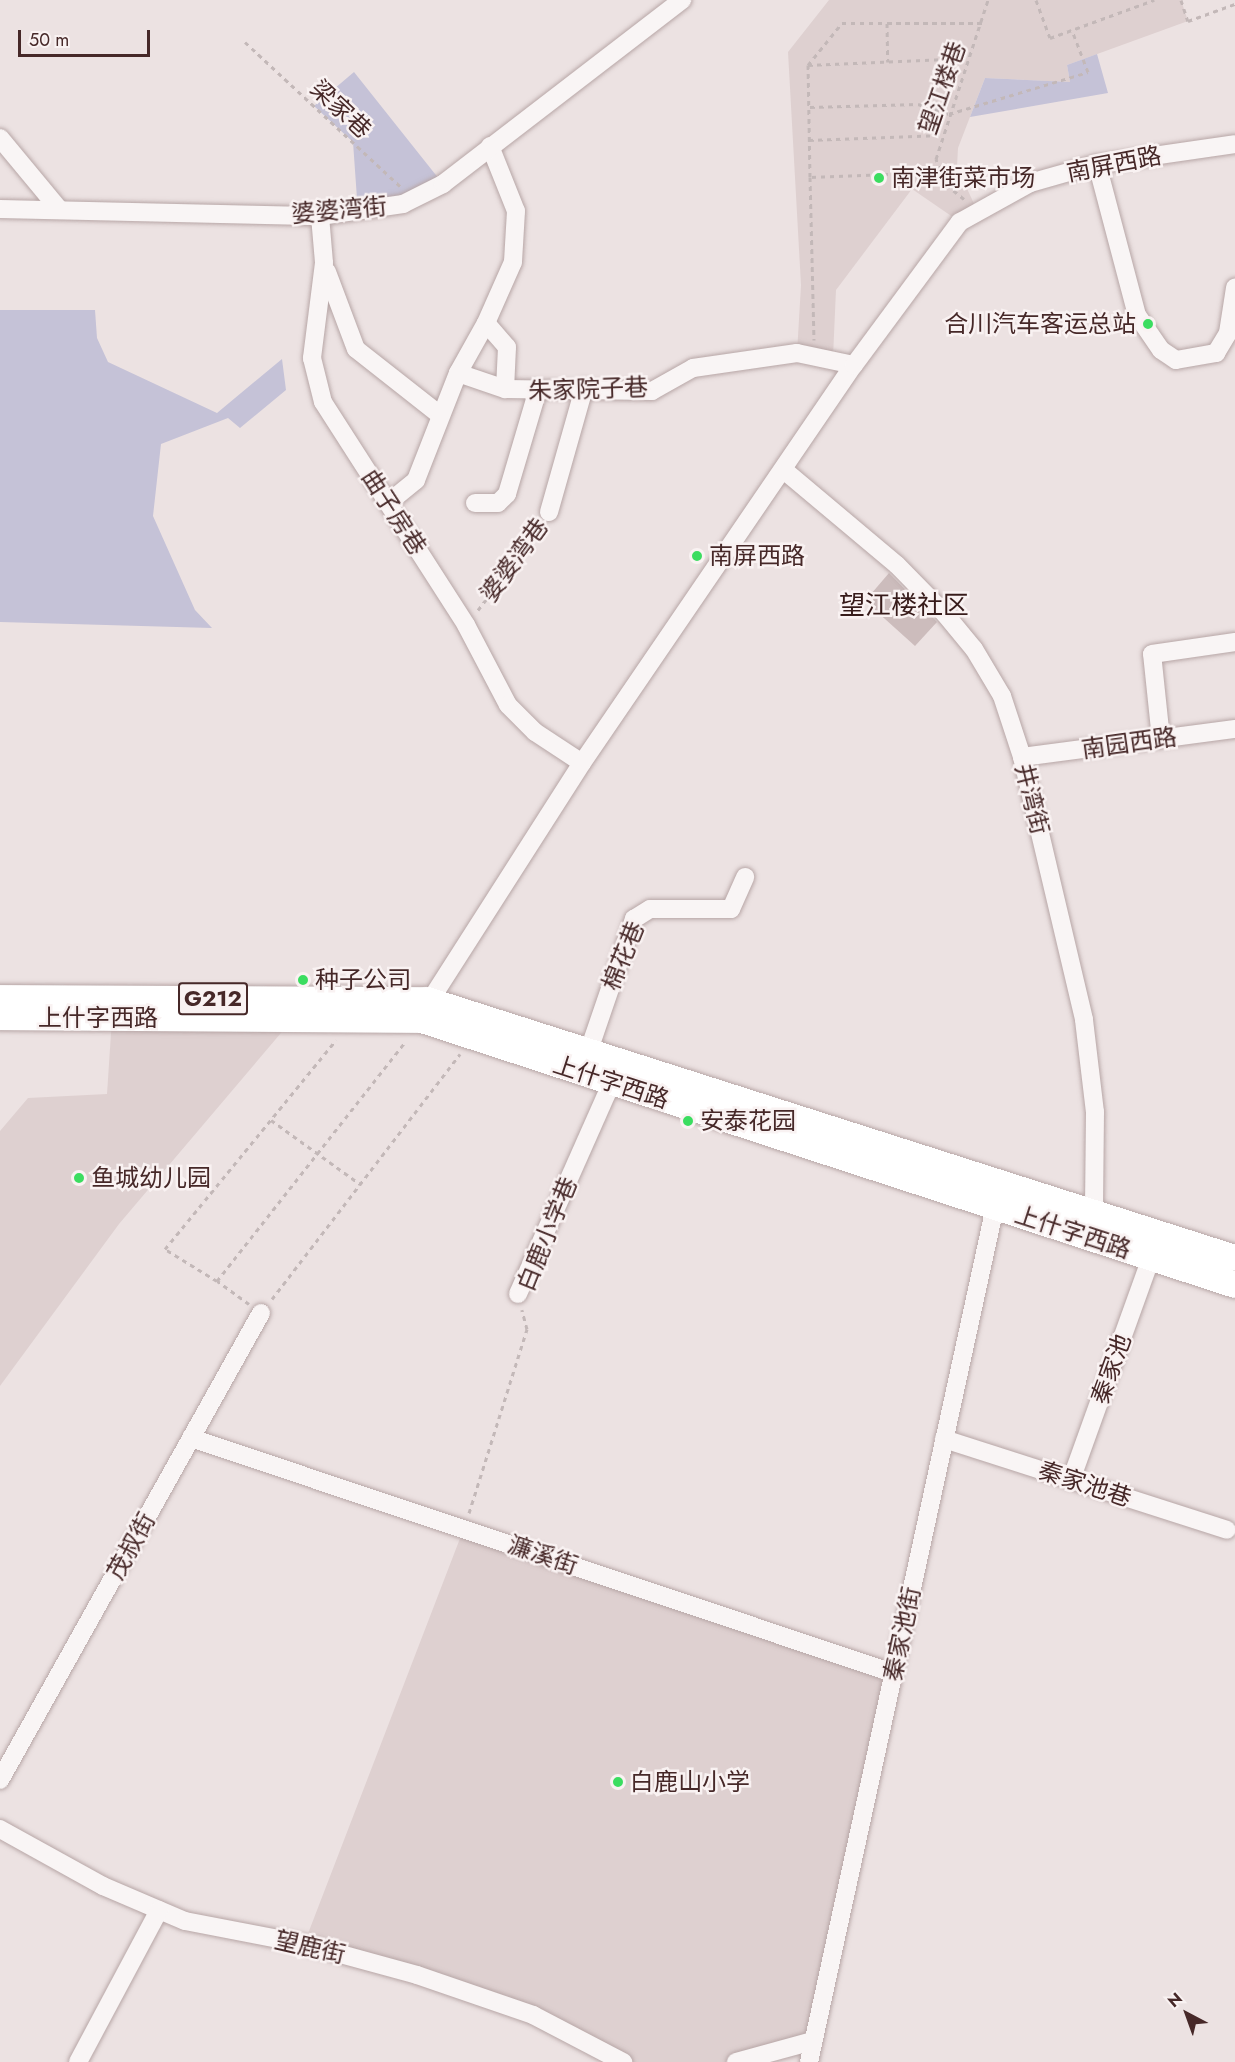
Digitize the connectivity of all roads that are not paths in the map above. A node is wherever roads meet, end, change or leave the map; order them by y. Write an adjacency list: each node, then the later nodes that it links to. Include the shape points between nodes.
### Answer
1 (682, 0): 4 (street, 婆婆湾街)
2 (0, 138): 7 (street)
3 (1235, 144): 5 (street, 南屏西路)
4 (490, 146): 8 (street, 婆婆湾街, via 415,199); 11 (street, via 512,193 516,240 513,262)
5 (1097, 164): 10 (street, via 1137,315 1161,350 1176,360 1216,353 1228,333); 12 (street, 南屏西路, via 1030,183 976,208 960,222)
6 (0, 209): 7 (street, 婆婆湾街)
7 (59, 209): 8 (street, 婆婆湾街)
8 (320, 216): 9 (street, 曲子房巷)
9 (324, 263): 17 (street, via 356,349); 19 (street, 曲子房巷, via 312,358 315,381)
10 (1235, 288)
11 (486, 323): 13 (street); 15 (street, 朱家院子巷, via 507,347)
12 (854, 365): 14 (street, 朱家院子巷, via 815,353 693,368 652,390); 18 (street, 南屏西路)
13 (458, 373): 15 (street); 17 (street)
14 (584, 388): 16 (street, 朱家院子巷); 21 (street, 婆婆湾巷)
15 (505, 390): 16 (street, 朱家院子巷)
16 (537, 393): 20 (street, via 507,494 498,503)
17 (440, 415): 19 (street, via 416,480)
18 (785, 471): 25 (street, 井湾街, via 897,565 974,649 1002,696); 26 (street, 南屏西路)
19 (388, 503): 26 (street, 曲子房巷, via 466,625 508,705 535,732)
20 (474, 503)
21 (549, 512)
22 (1235, 642): 24 (street, via 1152,654)
23 (1235, 729): 24 (street, 南园西路)
24 (1161, 739): 25 (street, 南园西路)
25 (1022, 757): 34 (street, 井湾街, via 1084,1020 1095,1112)
26 (582, 763): 29 (street, 南屏西路)
27 (745, 877): 31 (street, 棉花巷, via 731,909 641,912 631,925)
28 (0, 998): 29 (highway, 上什字西路 / G212)
29 (424, 1010): 30 (highway, 上什字西路 / G212, via 353,1020); 31 (highway, 上什字西路 / G212); 32 (highway, 上什字西路 / G212, via 472,1037)
30 (0, 1017)
31 (588, 1053): 34 (highway, 上什字西路 / G212)
32 (612, 1082): 33 (highway, 上什字西路 / G212); 38 (street, 白鹿小学巷)
33 (995, 1207): 35 (highway, 上什字西路 / G212); 41 (street, 秦家池街)
34 (1094, 1216): 36 (highway, 上什字西路 / G212)
35 (1151, 1258): 37 (highway, 上什字西路 / G212); 42 (street, 秦家池)
36 (1235, 1258)
37 (1235, 1285)
38 (518, 1294)
39 (261, 1313): 40 (street, 茂叔街)
40 (191, 1438): 44 (street, 濂溪街); 45 (street, 茂叔街)
41 (944, 1439): 42 (street, 秦家池巷); 44 (street, 秦家池街)
42 (1071, 1480): 43 (street, 秦家池巷)
43 (1227, 1530)
44 (893, 1673): 48 (street, 秦家池街)
45 (0, 1780)
46 (0, 1829): 47 (street, 望鹿街)
47 (159, 1910): 49 (street); 50 (street, 望鹿街, via 185,1922 304,1944 417,1975 533,2015)
48 (813, 2041): 51 (street); 52 (street, 秦家池街)
49 (78, 2062)
50 (623, 2062)
51 (736, 2062)
52 (809, 2062)

